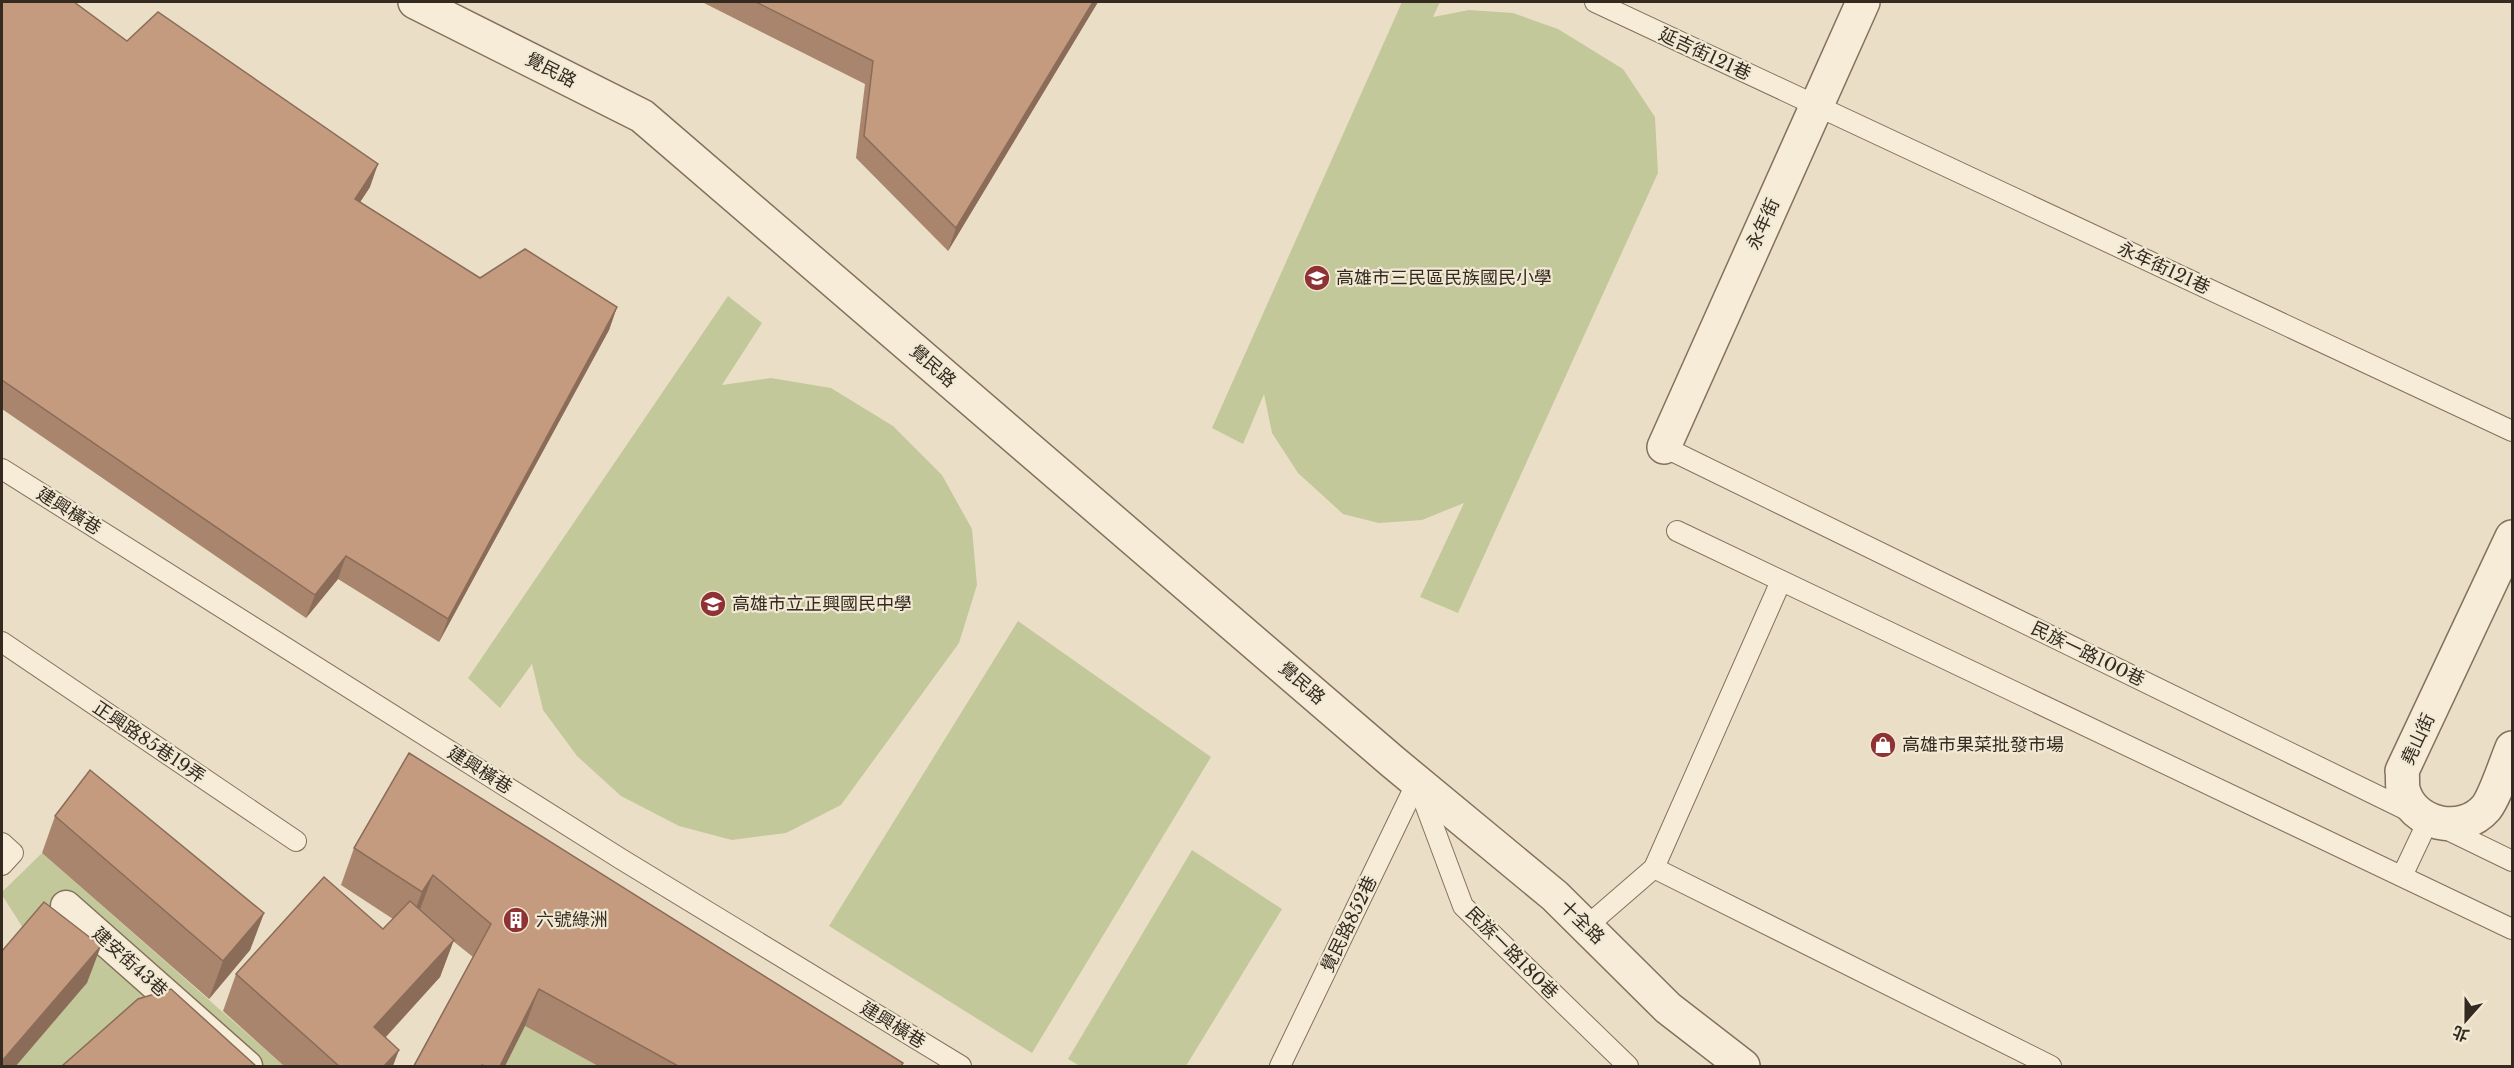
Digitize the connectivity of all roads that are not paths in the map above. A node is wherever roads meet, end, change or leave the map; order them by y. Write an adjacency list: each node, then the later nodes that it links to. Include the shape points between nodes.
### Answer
1 (415, 2): 13 (street, 覺民路, via 642,116)
2 (1595, 2): 4 (lane, 延吉街121巷)
3 (1863, 2): 4 (street, 永年街)
4 (1815, 106): 5 (lane, 永年街121巷); 6 (street, 永年街)
5 (2512, 431)
6 (1664, 447): 14 (lane, 民族一路100巷)
7 (2, 469): 23 (lane, 建興橫巷, via 611,853)
8 (1677, 531): 10 (lane)
9 (2512, 537): 14 (street, 堯山街, via 2402,771 2403,789 2410,804)
10 (1781, 580): 17 (lane); 18 (lane)
11 (2, 642): 15 (lane, 正興路85巷19弄)
12 (2512, 748): 14 (street, via 2486,807 2454,825)
13 (1417, 782): 20 (street, 十全路); 24 (lane, 覺民路852巷); 25 (lane, 民族一路180巷, via 1463,906)
14 (2428, 821): 16 (lane, 民族一路100巷); 18 (lane)
15 (296, 841)
16 (2512, 861)
17 (1654, 868): 20 (lane); 27 (lane)
18 (2402, 876): 21 (lane)
19 (66, 906): 22 (street, 建安街43巷)
20 (1587, 926): 26 (street, 十全路, via 1668,1008)
21 (2512, 929)
22 (247, 1066)
23 (961, 1066)
24 (1280, 1066)
25 (1628, 1066)
26 (1743, 1066)
27 (2051, 1066)

